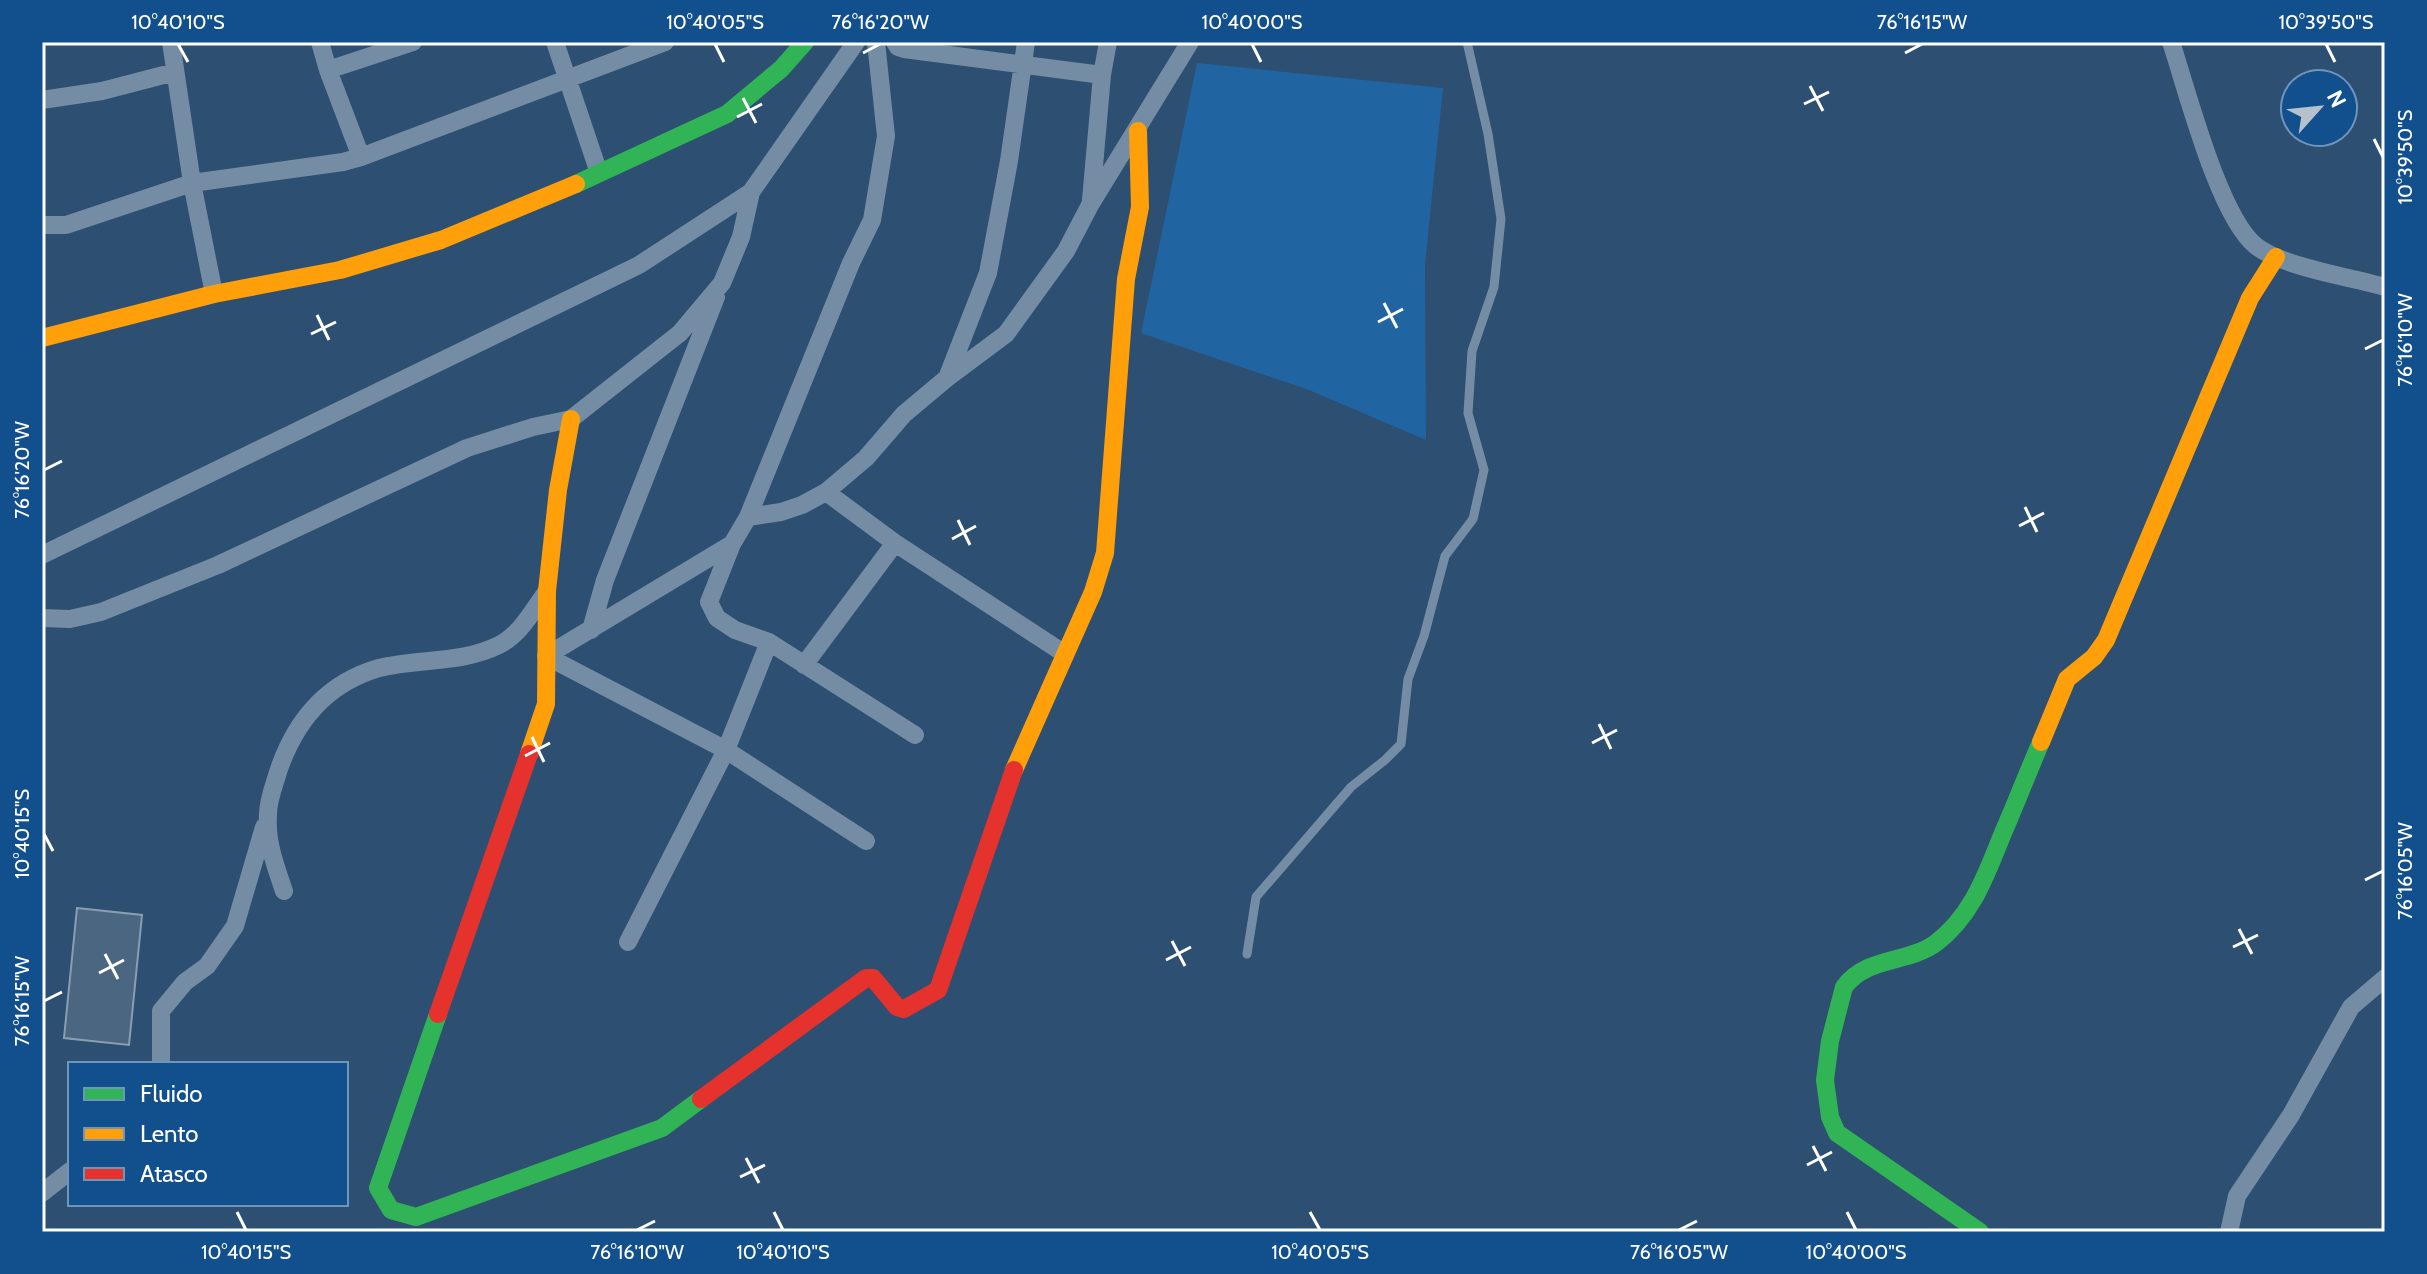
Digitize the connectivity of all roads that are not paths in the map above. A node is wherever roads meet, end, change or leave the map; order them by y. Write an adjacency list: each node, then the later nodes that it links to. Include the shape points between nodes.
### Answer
1 (171, 42): 17 (street)
2 (320, 42): 16 (street)
3 (413, 42): 16 (street)
4 (555, 42): 19 (street)
5 (665, 42): 19 (street)
6 (805, 42): 23 (street, via 727,114)
7 (856, 42): 25 (street)
8 (876, 42): 36 (street, via 886,136 872,220)
9 (895, 42): 15 (street, via 904,49)
10 (1026, 42): 15 (street)
11 (1108, 42): 18 (street)
12 (1190, 42): 21 (street)
13 (1467, 42): 53 (lane, via 1501,219 1494,287 1472,351 1468,413 1484,470 1473,519 1445,556 1408,679 1401,744 1351,787 1256,897)
14 (2171, 42): 28 (street, via 2224,202 2240,230)
15 (1023, 64): 18 (street); 33 (street, via 988,273)
16 (328, 70): 22 (street)
17 (175, 72): 20 (street); 24 (street)
18 (1102, 75): 26 (street)
19 (569, 80): 22 (street); 23 (street)
20 (42, 100)
21 (1138, 131): 26 (street); 44 (street, via 1140,207 1126,279 1105,553)
22 (361, 157): 24 (street)
23 (599, 173): 31 (street, via 441,240 340,270)
24 (192, 183): 27 (street, via 66,225); 31 (street)
25 (751, 192): 29 (street, via 741,237); 39 (street, via 639,265)
26 (1090, 205): 33 (street, via 1066,251 1006,334)
27 (42, 225)
28 (2276, 257): 30 (street); 58 (street, via 2250,298 2106,640 2067,679 1976,899 1938,942 1905,959 1869,963 1844,987 1824,1068 1830,1121 1837,1133)
29 (722, 283): 34 (street, via 680,333); 42 (street, via 605,580)
30 (2385, 287)
31 (214, 294): 32 (street)
32 (42, 338)
33 (947, 378): 35 (street)
34 (571, 419): 40 (street); 41 (street, via 467,448 218,565 101,612)
35 (826, 492): 36 (street, via 792,509); 37 (street)
36 (748, 517): 38 (street)
37 (895, 543): 44 (street); 46 (street)
38 (732, 544): 42 (street); 43 (street, via 709,602 717,618)
39 (42, 555)
40 (547, 591): 45 (street); 49 (street, via 515,634 500,645 471,657 384,667 353,676 329,692 300,723 283,758)
41 (42, 618)
42 (591, 630): 45 (street)
43 (769, 642): 46 (street); 48 (street)
44 (1065, 654): 45 (street, via 1006,788 938,990 904,1009 873,978 866,978 662,1128 416,1217 391,1210 378,1188 546,704)
45 (546, 656): 48 (street)
46 (804, 665): 47 (street)
47 (915, 735)
48 (726, 750): 50 (street); 52 (street)
49 (268, 812): 51 (street, via 270,849); 55 (street, via 235,926 207,966 161,1011)
50 (866, 841)
51 (284, 891)
52 (628, 942)
53 (1247, 954)
54 (2385, 978): 59 (street, via 2351,1007 2291,1115 2237,1196)
55 (161, 1062)
56 (68, 1173): 57 (street)
57 (42, 1193)
58 (1980, 1232)
59 (2229, 1232)

